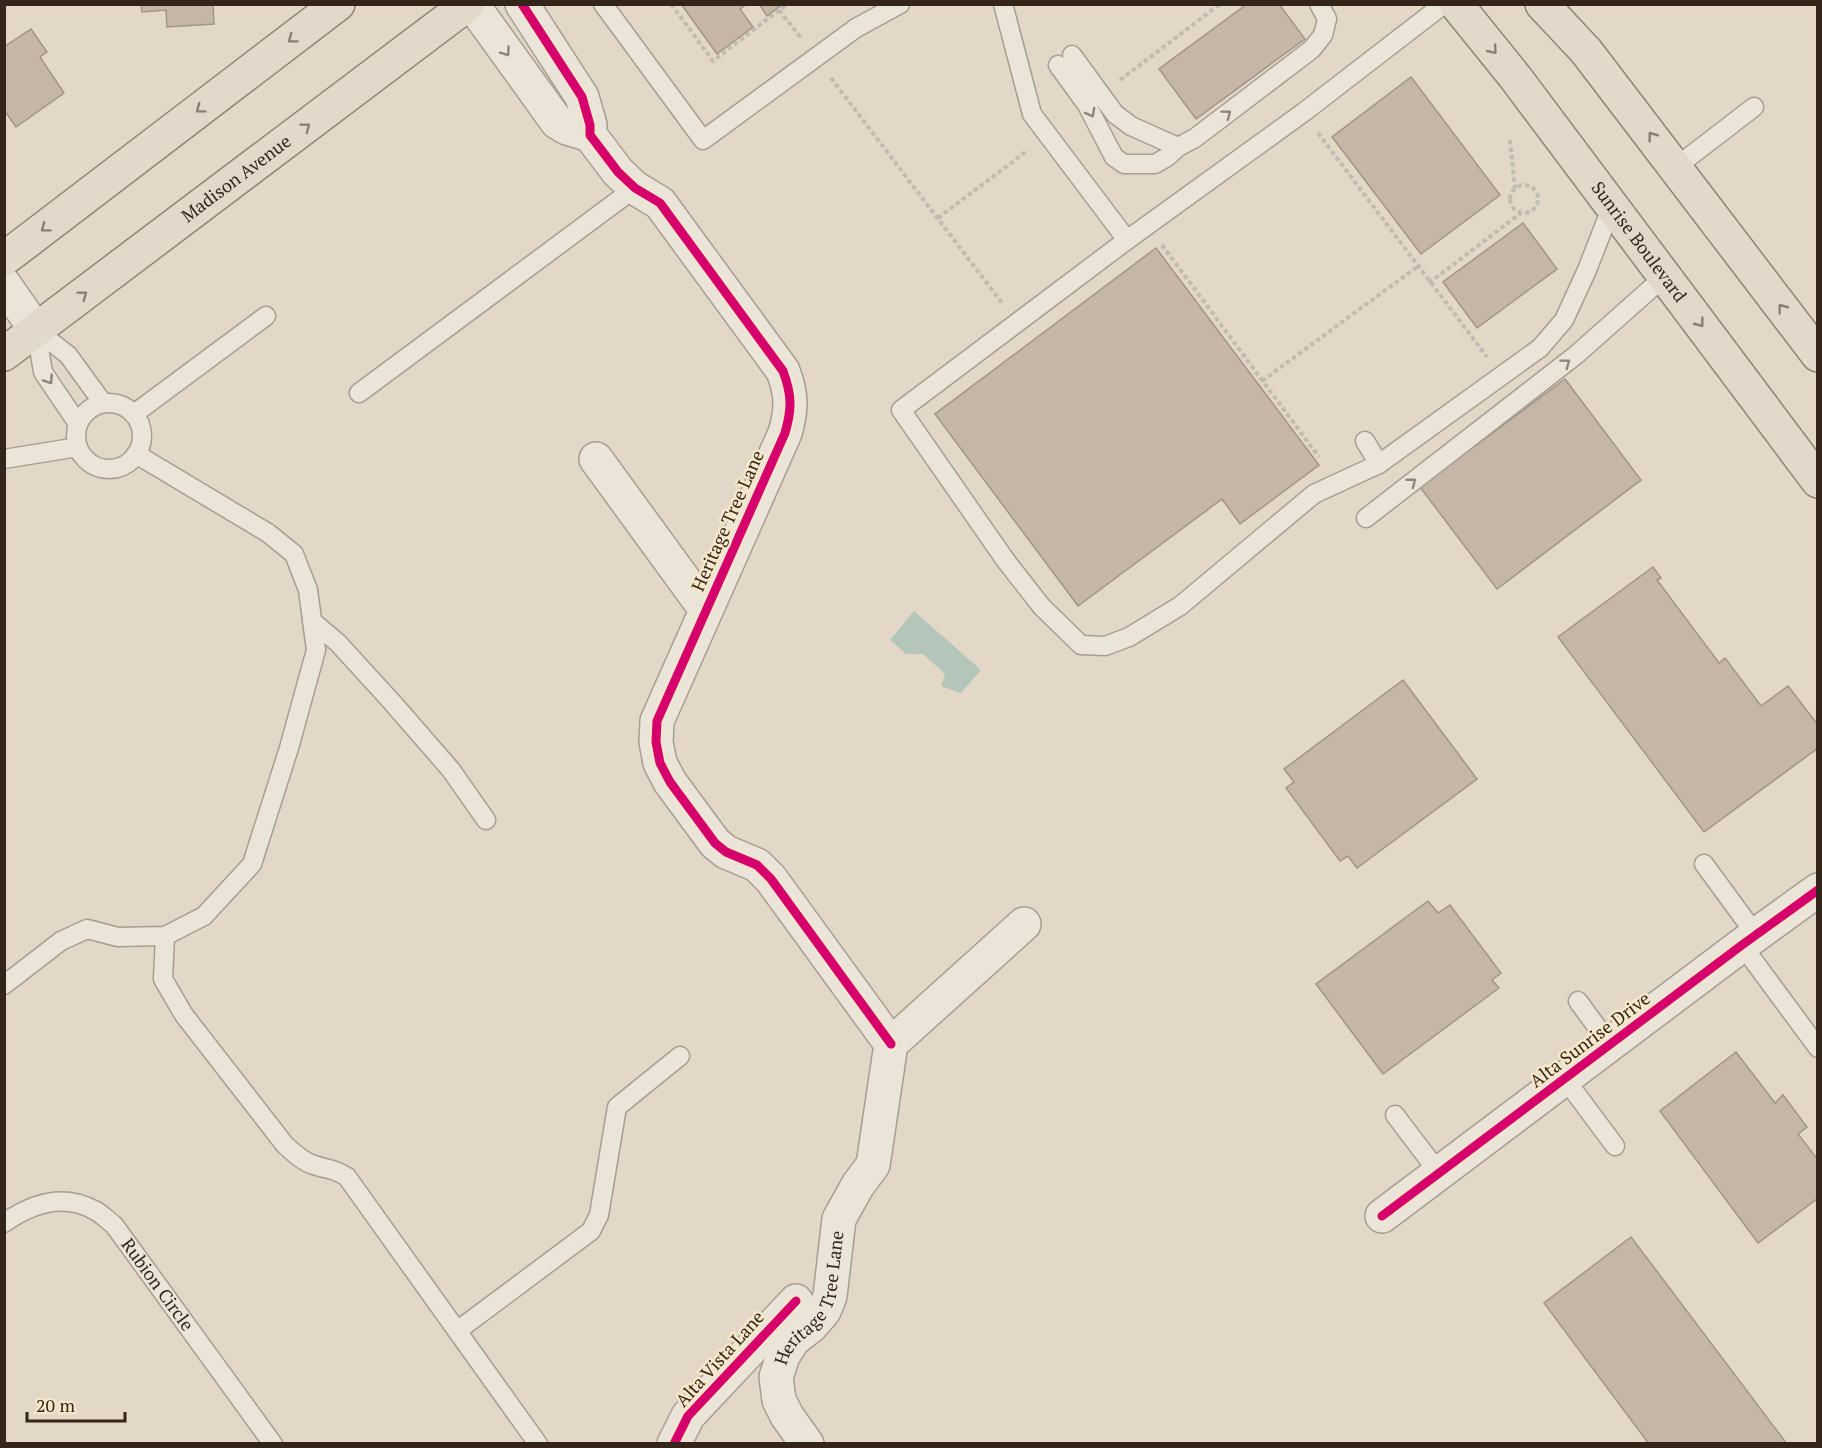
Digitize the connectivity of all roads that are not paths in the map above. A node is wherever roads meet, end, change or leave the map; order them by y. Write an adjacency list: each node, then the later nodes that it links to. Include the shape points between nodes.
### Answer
1 (338, 4): 18 (main road, one-way to 18)
2 (470, 4): 12 (street, one-way to 12, via 557,122); 22 (main road, Madison Avenue, one-way to 2)
3 (522, 4): 12 (street, Heritage Tree Lane, via 582,96)
4 (603, 4): 5 (lane, via 703,140 856,28)
5 (900, 4)
6 (1003, 4): 17 (lane, via 1032,114)
7 (1319, 4): 13 (lane, one-way to 7, via 1312,49 1323,35 1327,19)
8 (1444, 4): 17 (lane, via 1304,112)
9 (1456, 4): 16 (main road, Sunrise Boulevard, one-way to 16)
10 (1542, 4): 14 (main road, one-way to 10, via 1586,51)
11 (1754, 107): 14 (lane)
12 (591, 135): 15 (street, Heritage Tree Lane)
13 (1178, 147): 13 (lane, one-way to 13, via 1131,126 1115,114 1065,60 1113,157 1124,164 1155,164)
14 (1676, 167): 24 (main road, one-way to 14)
15 (635, 188): 25 (lane); 37 (street, Heritage Tree Lane, via 660,204 783,371 790,389 791,414 785,433)
16 (1612, 206): 19 (main road, Sunrise Boulevard); 34 (lane, via 1564,320 1540,348)
17 (1127, 240): 34 (lane, via 901,410 1006,561 1042,607 1081,645 1105,646 1146,627 1180,606 1314,494)
18 (4, 259)
19 (1665, 276): 35 (main road, Sunrise Boulevard, one-way to 35); 36 (lane, one-way to 19, via 1593,340)
20 (4, 284): 22 (street)
21 (266, 316): 27 (lane)
22 (36, 330): 23 (main road, Madison Avenue); 26 (lane, via 68,355); 28 (lane, one-way to 28, via 43,372)
23 (4, 354)
24 (1818, 355)
25 (359, 393)
26 (103, 403): 27 (lane, via 115,403); 28 (lane, via 93,407)
27 (134, 414): 31 (lane, via 142,435)
28 (78, 424): 30 (lane)
29 (1365, 441): 34 (lane)
30 (78, 447): 31 (lane, via 91,463 110,469 129,462); 32 (lane)
31 (136, 454): 38 (lane, via 268,533 294,554 308,590)
32 (4, 459)
33 (596, 459): 37 (street)
34 (1379, 464)
35 (1818, 481)
36 (1366, 518)
37 (706, 610): 47 (street, Heritage Tree Lane, via 657,722 660,763 715,843 757,865 771,879)
38 (312, 621): 39 (lane, via 338,643 451,770); 43 (lane, via 316,650 252,864 204,916)
39 (486, 820)
40 (1704, 864): 44 (lane)
41 (1818, 890): 44 (street, Alta Sunrise Drive)
42 (1024, 924): 47 (street)
43 (165, 936): 45 (lane, via 118,937 87,929 61,941); 58 (lane, via 164,979 184,1016 285,1145 299,1158 336,1169 347,1177)
44 (1749, 940): 48 (street, Alta Sunrise Drive); 49 (lane)
45 (4, 985)
46 (1578, 1001): 48 (lane)
47 (891, 1044): 62 (street, Heritage Tree Lane, via 873,1165 839,1219 830,1296 824,1311 783,1356 776,1377 779,1400)
48 (1610, 1045): 51 (street, Alta Sunrise Drive)
49 (1818, 1048)
50 (680, 1056): 58 (lane, via 617,1107 599,1215 591,1231)
51 (1565, 1079): 53 (lane); 54 (street, Alta Sunrise Drive)
52 (1395, 1115): 54 (lane)
53 (1615, 1146)
54 (1440, 1173): 55 (street, Alta Sunrise Drive)
55 (1382, 1216)
56 (4, 1223): 59 (lane, Rubion Circle, via 38,1204 57,1201 95,1210 114,1225)
57 (796, 1301): 61 (street, Alta Vista Lane, via 688,1416)
58 (457, 1331): 60 (lane)
59 (273, 1443)
60 (538, 1443)
61 (674, 1443)
62 (807, 1443)

